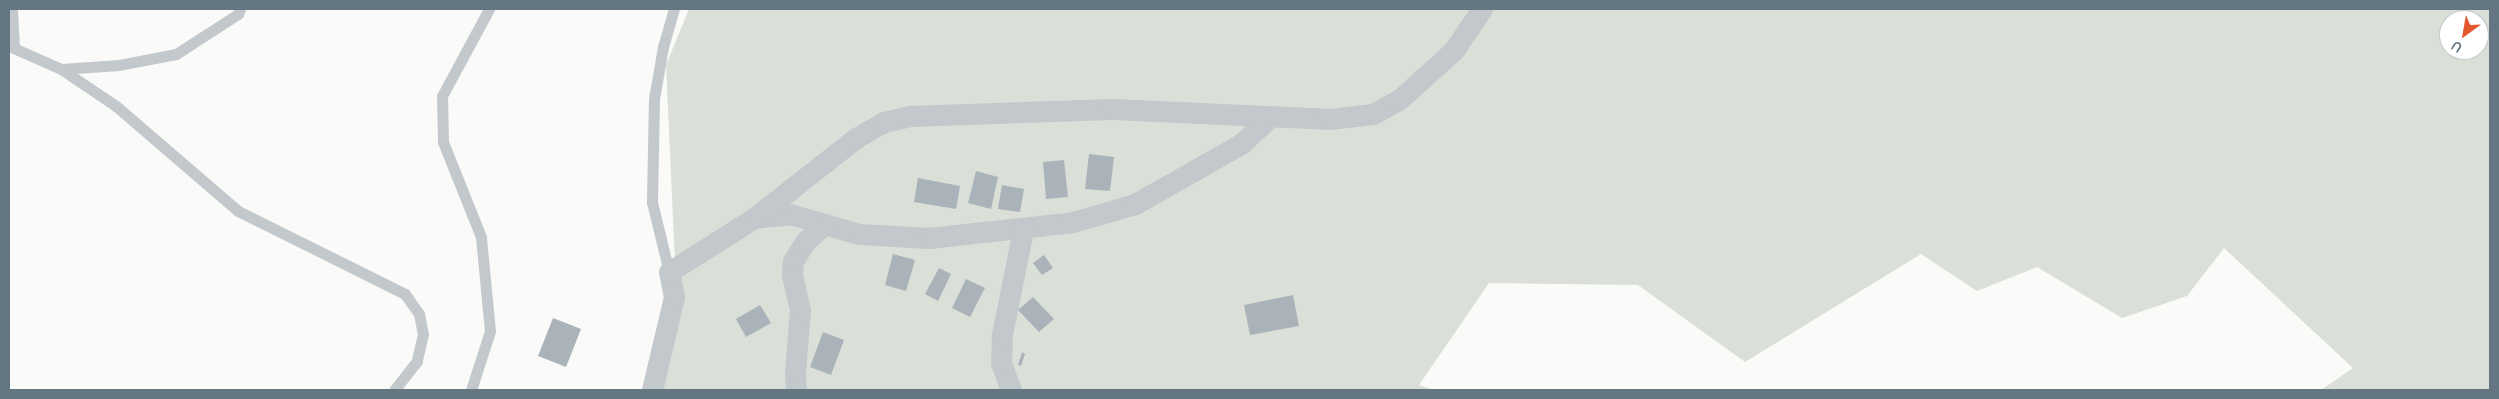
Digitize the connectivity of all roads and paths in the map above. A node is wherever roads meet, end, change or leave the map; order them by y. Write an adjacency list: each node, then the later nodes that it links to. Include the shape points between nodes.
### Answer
1 (12, 9): 6 (lane)
2 (240, 9): 7 (lane, via 238,14 176,54 119,65)
3 (490, 9): 14 (lane, via 442,96 443,142 480,237 490,331)
4 (674, 9): 12 (lane, via 654,99 653,136 652,202)
5 (1482, 9): 8 (street, via 1454,50 1400,99 1373,114 1329,119)
6 (11, 47): 7 (lane)
7 (61, 69): 13 (lane, via 116,106 238,211 405,294 419,314 423,334 417,362)
8 (1272, 116): 9 (street, via 1112,109 902,118 884,122 856,138); 11 (street, via 1241,144 1135,204 1073,222)
9 (754, 218): 10 (street, via 790,214); 12 (street)
10 (822, 225): 11 (street, via 859,234 929,238); 16 (street, via 793,261 792,275 800,310)
11 (1023, 230): 17 (street, via 1002,334 1000,363)
12 (669, 272): 15 (street, via 674,297)
13 (394, 390)
14 (471, 390)
15 (652, 390)
16 (796, 390)
17 (1011, 390)

